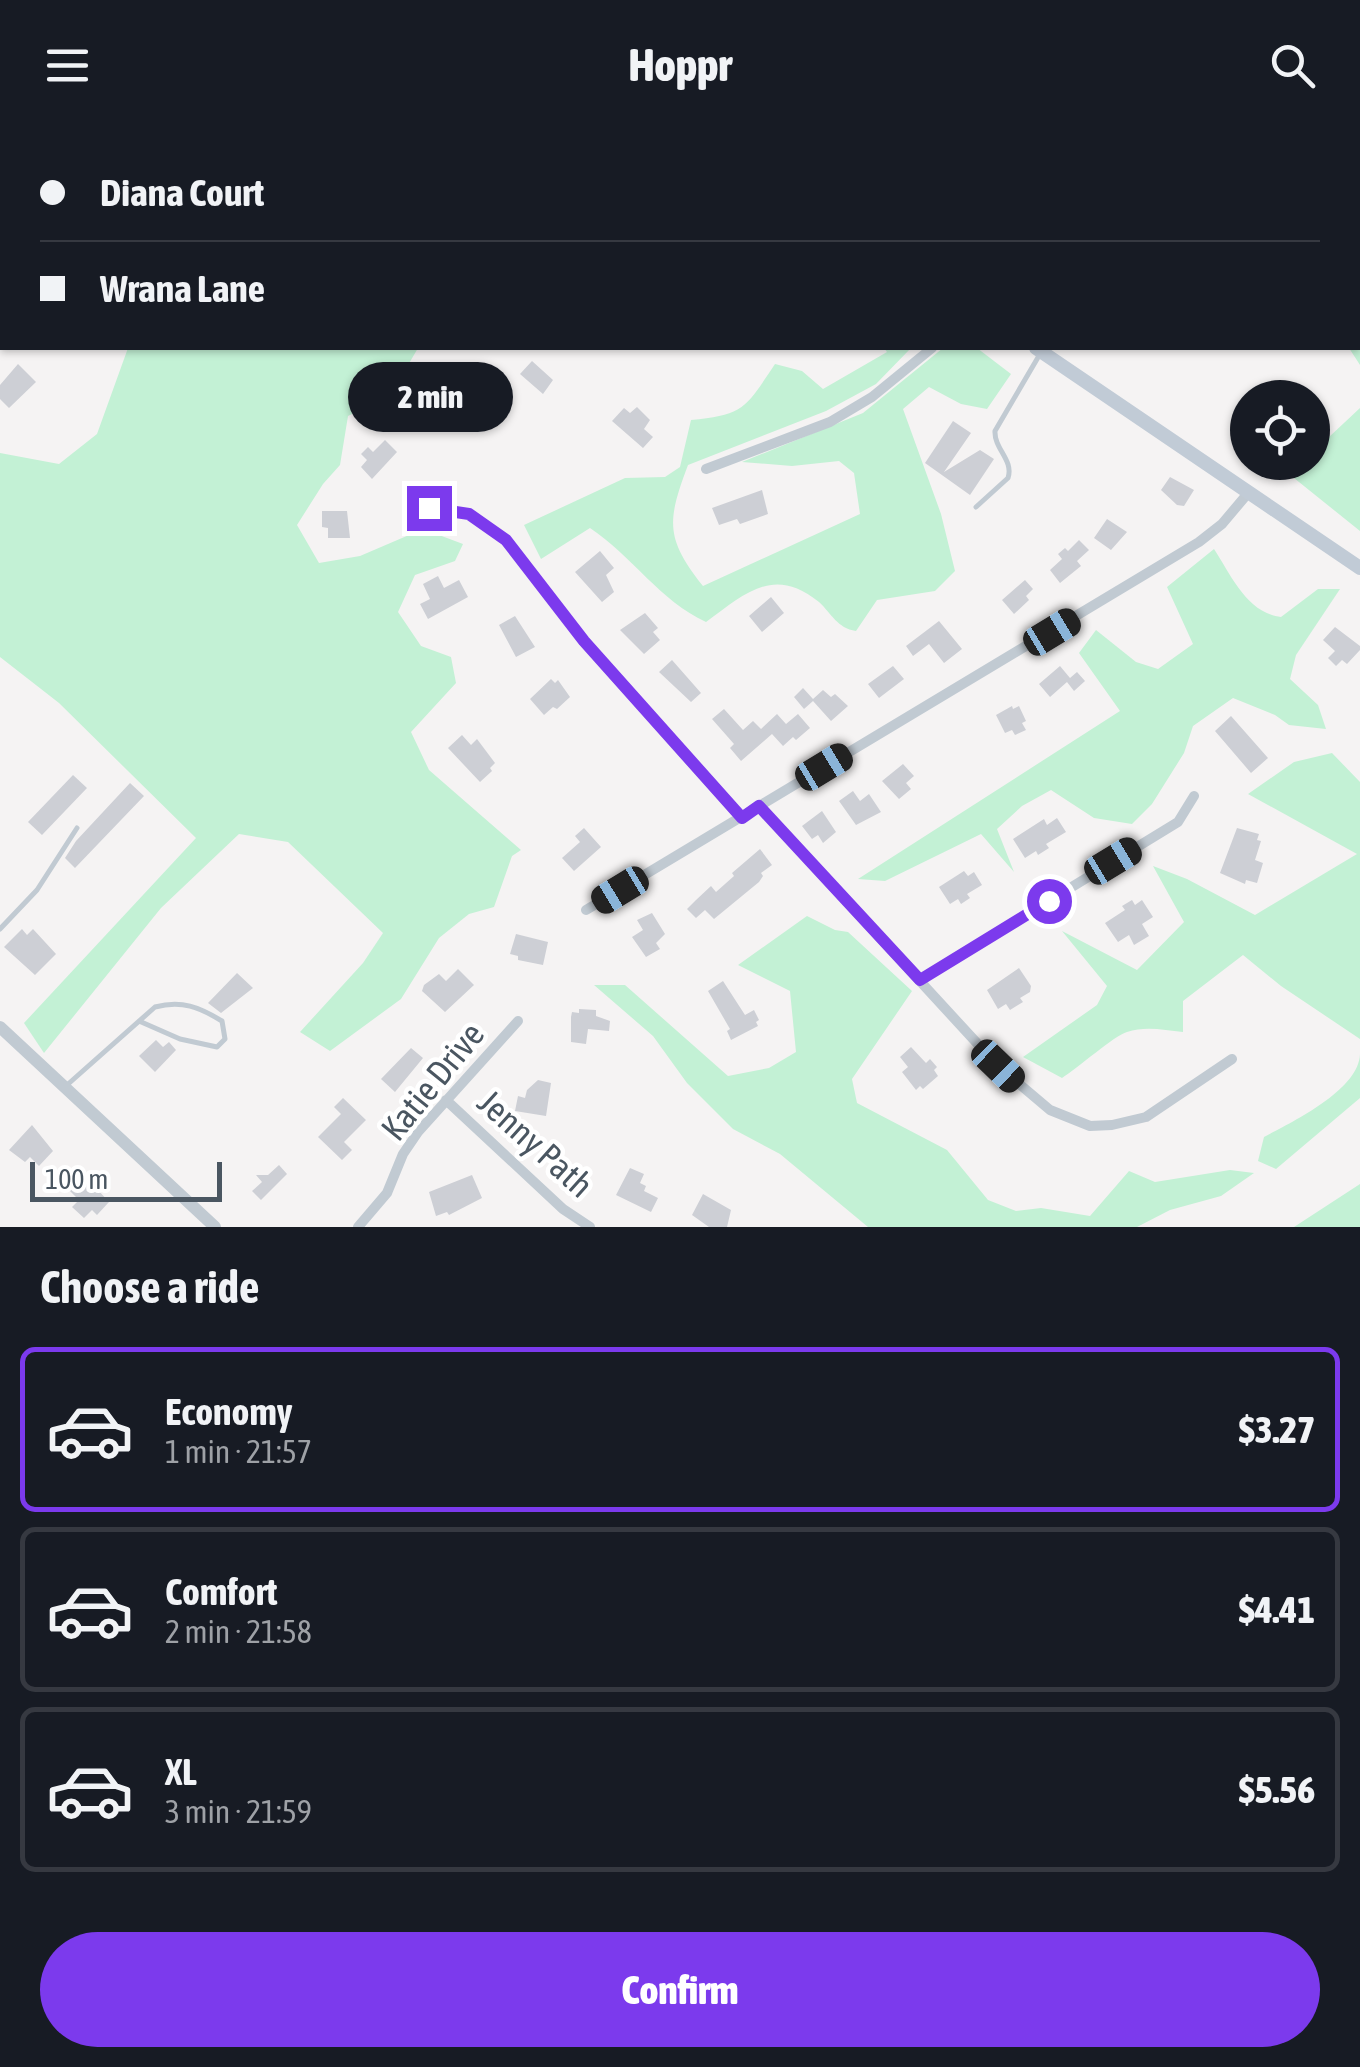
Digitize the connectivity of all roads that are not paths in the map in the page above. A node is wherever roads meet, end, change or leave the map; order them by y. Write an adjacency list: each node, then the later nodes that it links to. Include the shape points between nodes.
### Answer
1 (930, 350): 4 (street, via 830,422)
2 (1038, 350): 6 (lane, via 995,431 1010,466 1008,478)
3 (1040, 350): 5 (main road)
4 (706, 469)
5 (1249, 492): 8 (main road); 10 (street, via 1198,542)
6 (976, 507)
7 (429, 508): 11 (street, via 469,514 506,540 584,641)
8 (1360, 568)
9 (1194, 796): 15 (street, via 1178,822)
10 (759, 806): 11 (street); 15 (street)
11 (742, 818): 13 (street)
12 (77, 828): 14 (lane)
13 (586, 910)
14 (0, 929)
15 (920, 980): 19 (street, via 998,1066 1070,1121 1112,1125 1146,1117)
16 (140, 1021): 16 (lane, via 172,1002 198,1007 222,1022 225,1039 217,1047 200,1046); 20 (lane)
17 (518, 1021): 21 (street, Katie Drive)
18 (0, 1026): 20 (street)
19 (1232, 1058)
20 (65, 1087): 22 (street)
21 (446, 1100): 23 (street, Katie Drive); 24 (street, Jenny Path)
22 (215, 1227)
23 (358, 1227)
24 (590, 1227)

